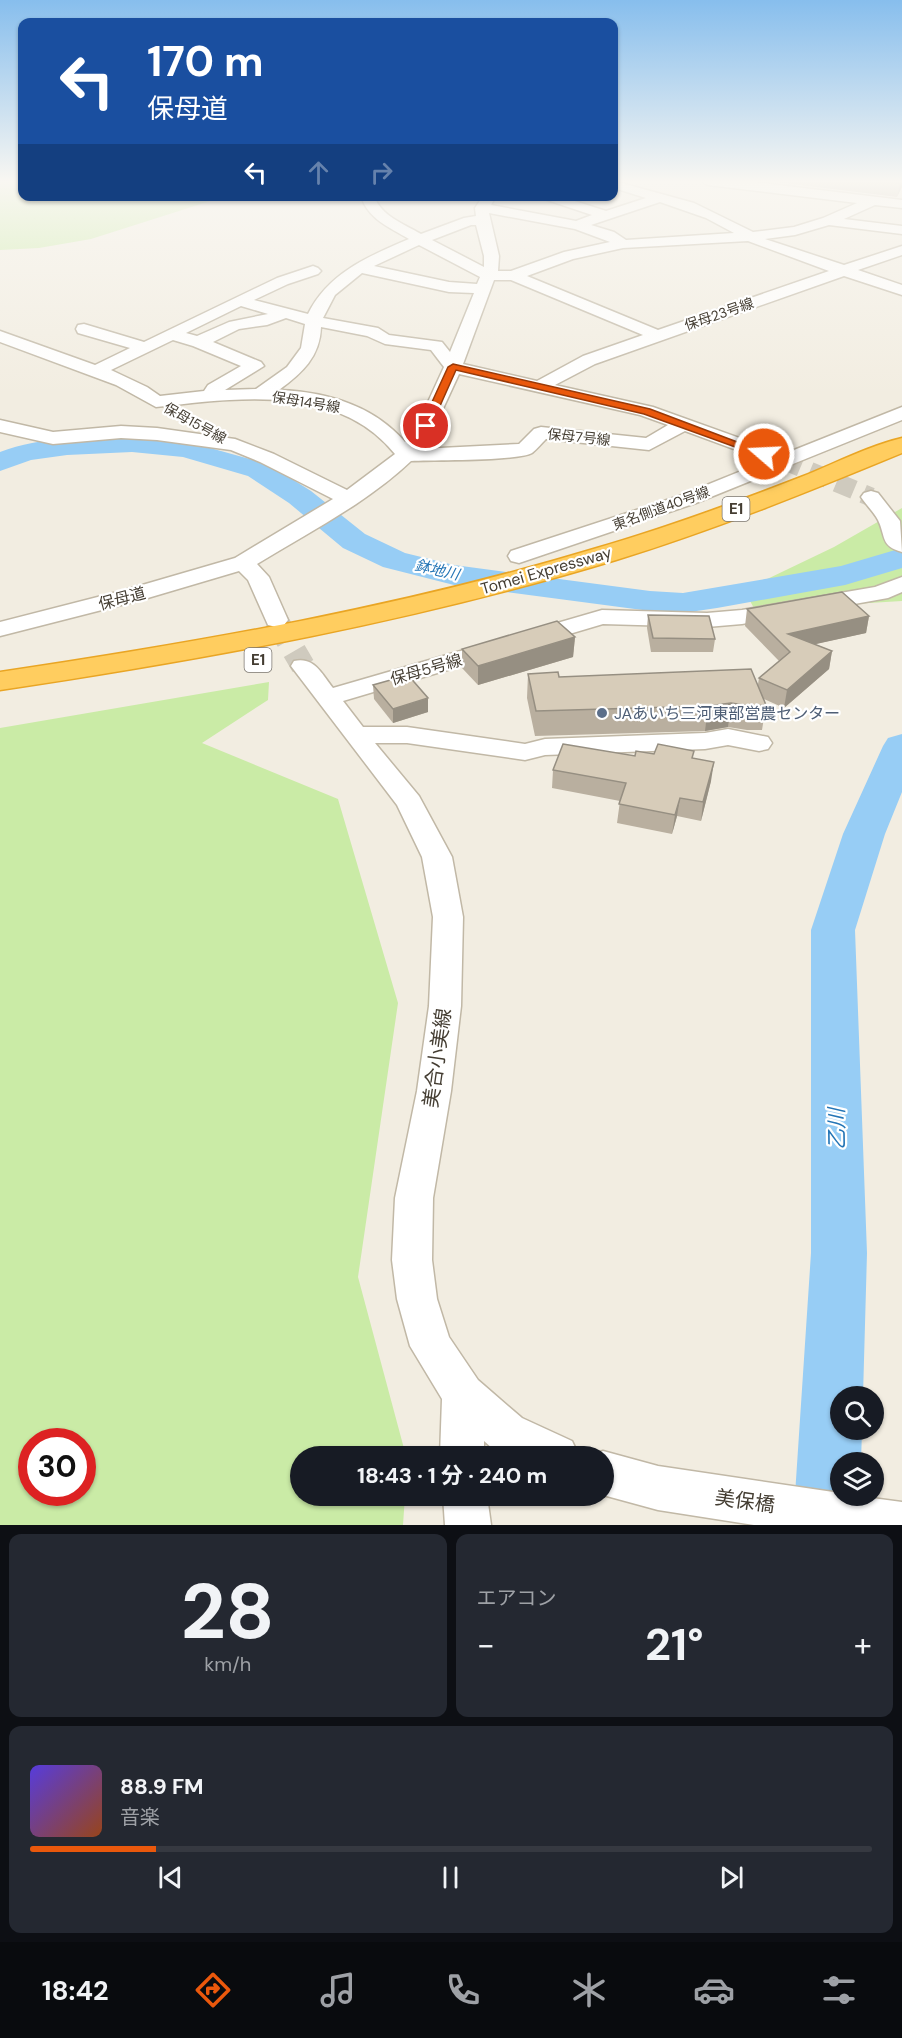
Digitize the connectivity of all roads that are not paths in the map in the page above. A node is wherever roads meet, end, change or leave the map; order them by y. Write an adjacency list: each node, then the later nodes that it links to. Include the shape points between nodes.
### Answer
1 (395, 252): 7 (street)
2 (442, 252): 11 (street)
3 (492, 252): 11 (street, via 492,266)
4 (583, 252): 10 (street)
5 (791, 252): 9 (street)
6 (896, 252): 9 (street, 保母23号線)
7 (361, 268): 11 (street, via 449,287); 15 (street, via 330,292)
8 (313, 271): 13 (street)
9 (844, 271): 12 (street); 18 (street, 保母23号線)
10 (513, 276): 11 (street); 18 (street)
11 (485, 282): 22 (street)
12 (902, 290)
13 (239, 300): 14 (street); 17 (street)
14 (285, 313): 15 (street); 20 (street, via 235,325)
15 (314, 321): 22 (street, via 372,332 385,339 436,346); 26 (street, via 315,334 303,361)
16 (84, 329): 21 (street)
17 (173, 335): 20 (street); 21 (street)
18 (656, 335): 24 (street, 保母23号線, via 589,360)
19 (0, 336): 23 (street, 保母15号線, via 19,347)
20 (199, 342): 25 (street, via 255,366 214,388)
21 (147, 348): 23 (street)
22 (453, 367): 24 (street); 33 (street, via 426,426)
23 (96, 371): 27 (street, 保母15号線, via 148,394)
24 (540, 386): 29 (street, via 646,411)
25 (211, 395): 26 (street, 保母14号線); 27 (street, 保母14号線)
26 (260, 395): 33 (street, 保母14号線, via 287,396 352,410 395,440)
27 (156, 402): 31 (street, 保母15号線)
28 (902, 413): 34 (street, 東名側道40号線)
29 (682, 425): 33 (street, 保母7号線, via 649,444 541,433 525,449); 34 (street)
30 (0, 426): 31 (street, via 53,438 121,432)
31 (235, 445): 37 (street, via 267,458)
32 (902, 445): 45 (highway, Tomei Expressway / E1, via 716,517 567,565 262,639)
33 (406, 455): 37 (street, 保母道)
34 (783, 460): 39 (street, 東名側道40号線, via 689,499)
35 (902, 467): 47 (highway, Tomei Expressway / E1, via 716,536 512,599 240,664)
36 (871, 497): 38 (street, via 889,521)
37 (342, 502): 40 (street, 保母道)
38 (897, 541)
39 (519, 556)
40 (243, 563): 42 (street, via 258,577); 43 (street, 保母道, via 134,595)
41 (902, 584): 46 (street, 保母5号線, via 880,593 741,617 602,617)
42 (276, 620)
43 (3, 626)
44 (303, 666): 46 (street, 美合小美線)
45 (0, 681)
46 (327, 698): 48 (street, 美合小美線)
47 (0, 705)
48 (355, 735): 49 (street, via 407,735 525,752 545,747 728,737); 50 (street, 美合小美線, via 410,802 437,857 448,917 445,1006 414,1198 412,1260 417,1299 431,1346)
49 (759, 743)
50 (463, 1394): 51 (street); 52 (street, 美合小美線, via 507,1433)
51 (461, 1446)
52 (535, 1446)
53 (614, 1476): 55 (street, 美保橋, via 658,1488)
54 (466, 1506): 56 (street)
55 (902, 1524)
56 (468, 1525)

